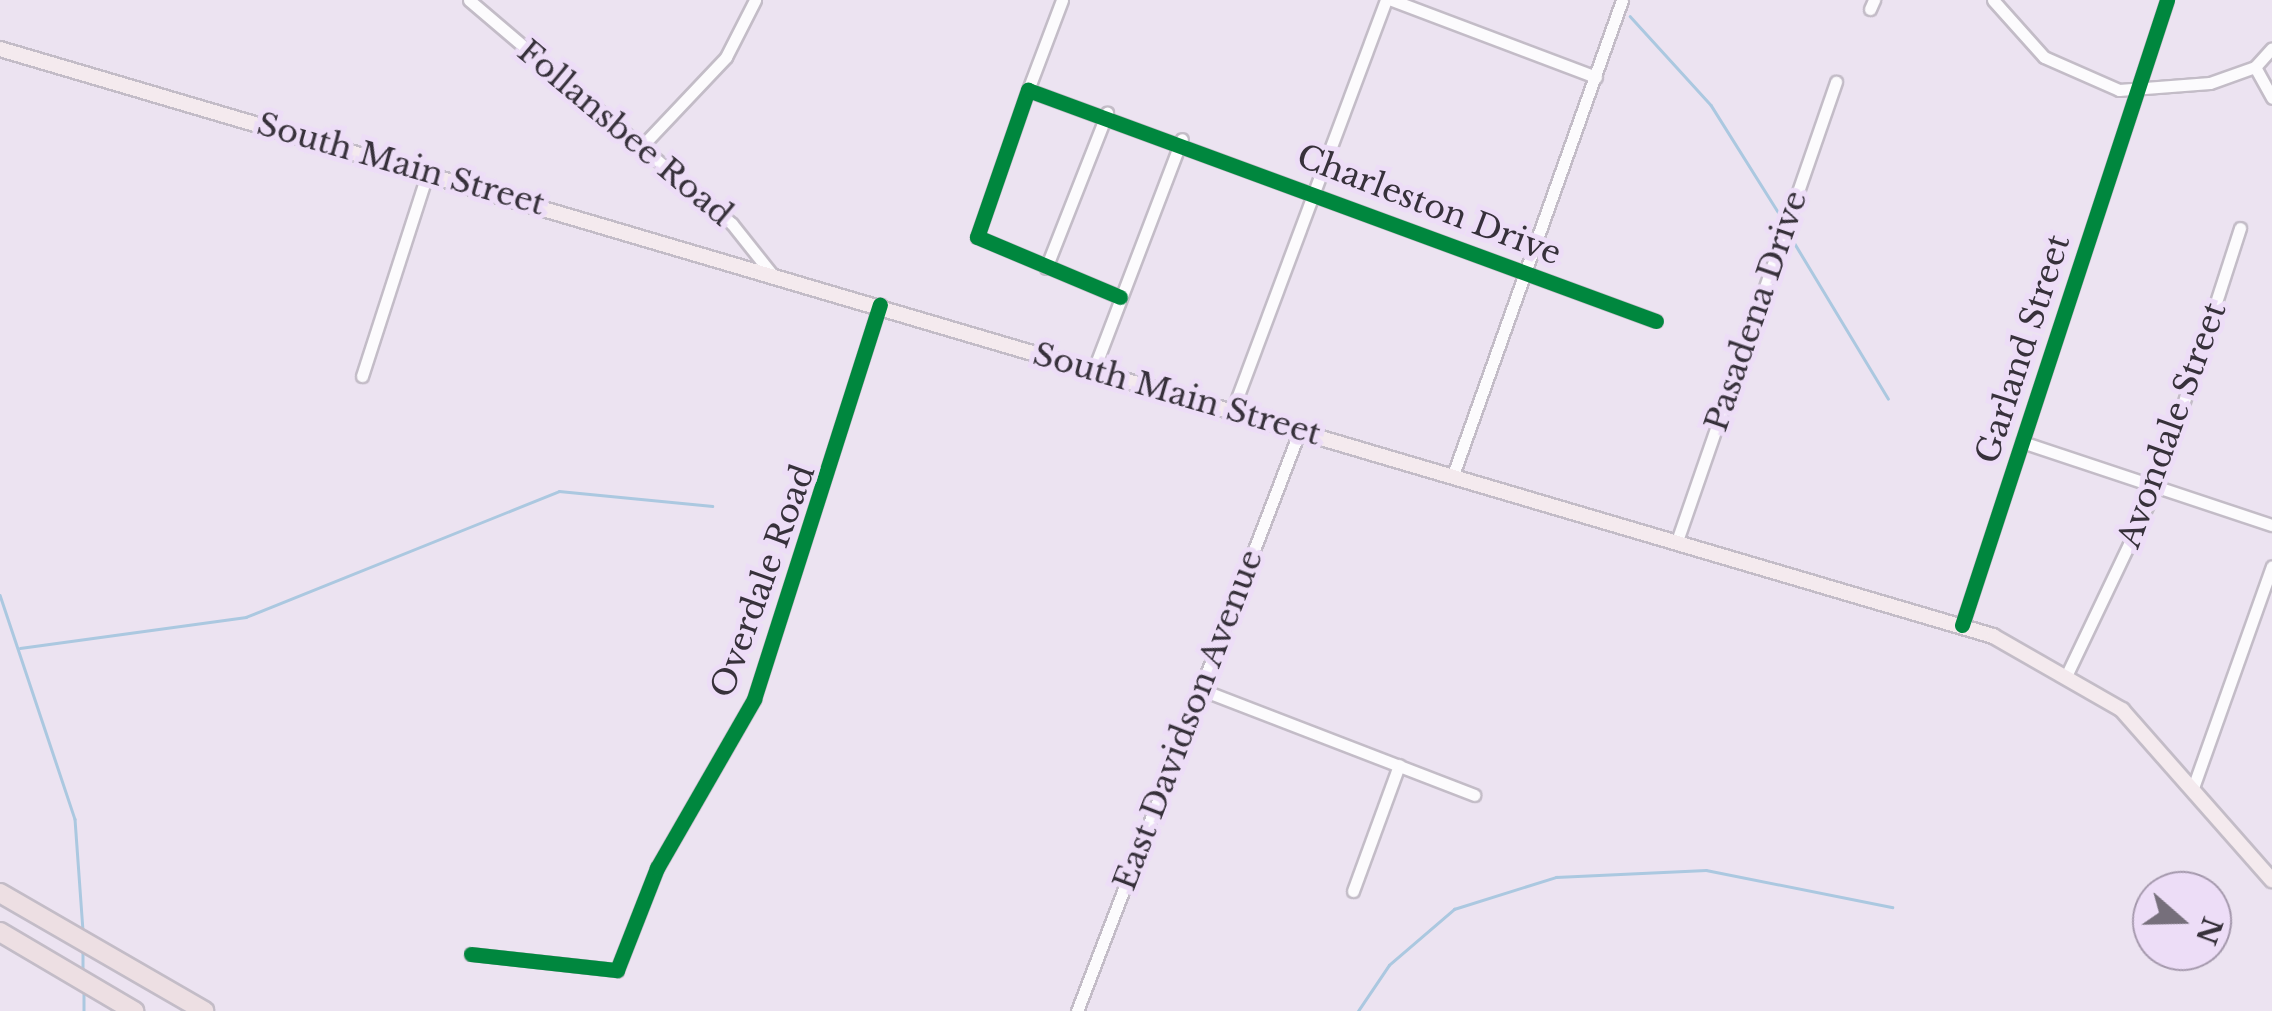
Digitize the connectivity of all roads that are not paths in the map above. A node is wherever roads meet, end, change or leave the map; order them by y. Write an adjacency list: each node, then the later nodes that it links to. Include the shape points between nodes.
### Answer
1 (469, 0): 18 (street, Follansbee Road)
2 (755, 0): 18 (street, via 726,57)
3 (1062, 0): 13 (street)
4 (1389, 0): 11 (street); 20 (street)
5 (1622, 0): 11 (street)
6 (1993, 0): 14 (street, via 2062,69)
7 (2167, 0): 14 (street, Garland Street)
8 (2272, 48): 10 (street)
9 (0, 49): 19 (main road, South Main Street)
10 (2256, 67): 14 (street, via 2189,89); 15 (street)
11 (1596, 77): 23 (street)
12 (1836, 82): 36 (street, Pasadena Drive)
13 (1028, 90): 16 (street, Charleston Drive); 22 (street, via 976,230 983,244)
14 (2138, 90): 32 (street, Garland Street)
15 (2272, 98)
16 (1107, 113): 17 (street, Charleston Drive); 22 (street)
17 (1182, 140): 20 (street, Charleston Drive); 25 (street)
18 (642, 146): 24 (street, Follansbee Road, via 748,239)
19 (428, 172): 24 (main road, South Main Street); 29 (street)
20 (1313, 190): 23 (street, Charleston Drive); 30 (street)
21 (2240, 228): 34 (street, Avondale Street)
22 (1046, 268): 25 (street)
23 (1523, 271): 27 (street, Charleston Drive); 33 (street)
24 (771, 273): 26 (main road, South Main Street)
25 (1120, 297): 28 (street)
26 (880, 305): 28 (main road, South Main Street); 48 (street, Overdale Road, via 754,699 657,868 616,970)
27 (1656, 321)
28 (1094, 369): 30 (main road, South Main Street)
29 (362, 376)
30 (1233, 409): 31 (main road, South Main Street)
31 (1300, 430): 33 (main road, South Main Street); 40 (street, East Davidson Avenue)
32 (2022, 442): 34 (street); 38 (street, Garland Street)
33 (1453, 474): 36 (main road, South Main Street)
34 (2157, 486): 35 (street); 39 (street, Avondale Street)
35 (2272, 525)
36 (1678, 541): 38 (main road, South Main Street)
37 (2272, 566): 42 (street)
38 (1962, 626): 39 (main road, South Main Street)
39 (2068, 672): 42 (main road, South Main Street, via 2122,710)
40 (1200, 689): 41 (street); 51 (street, East Davidson Avenue)
41 (1399, 765): 43 (street); 45 (street)
42 (2194, 785): 44 (main road, South Main Street)
43 (1474, 795)
44 (2272, 880)
45 (1354, 891)
46 (0, 893): 50 (highway)
47 (0, 932): 49 (highway)
48 (470, 954)
49 (134, 1011)
50 (204, 1011)
51 (1077, 1011)

